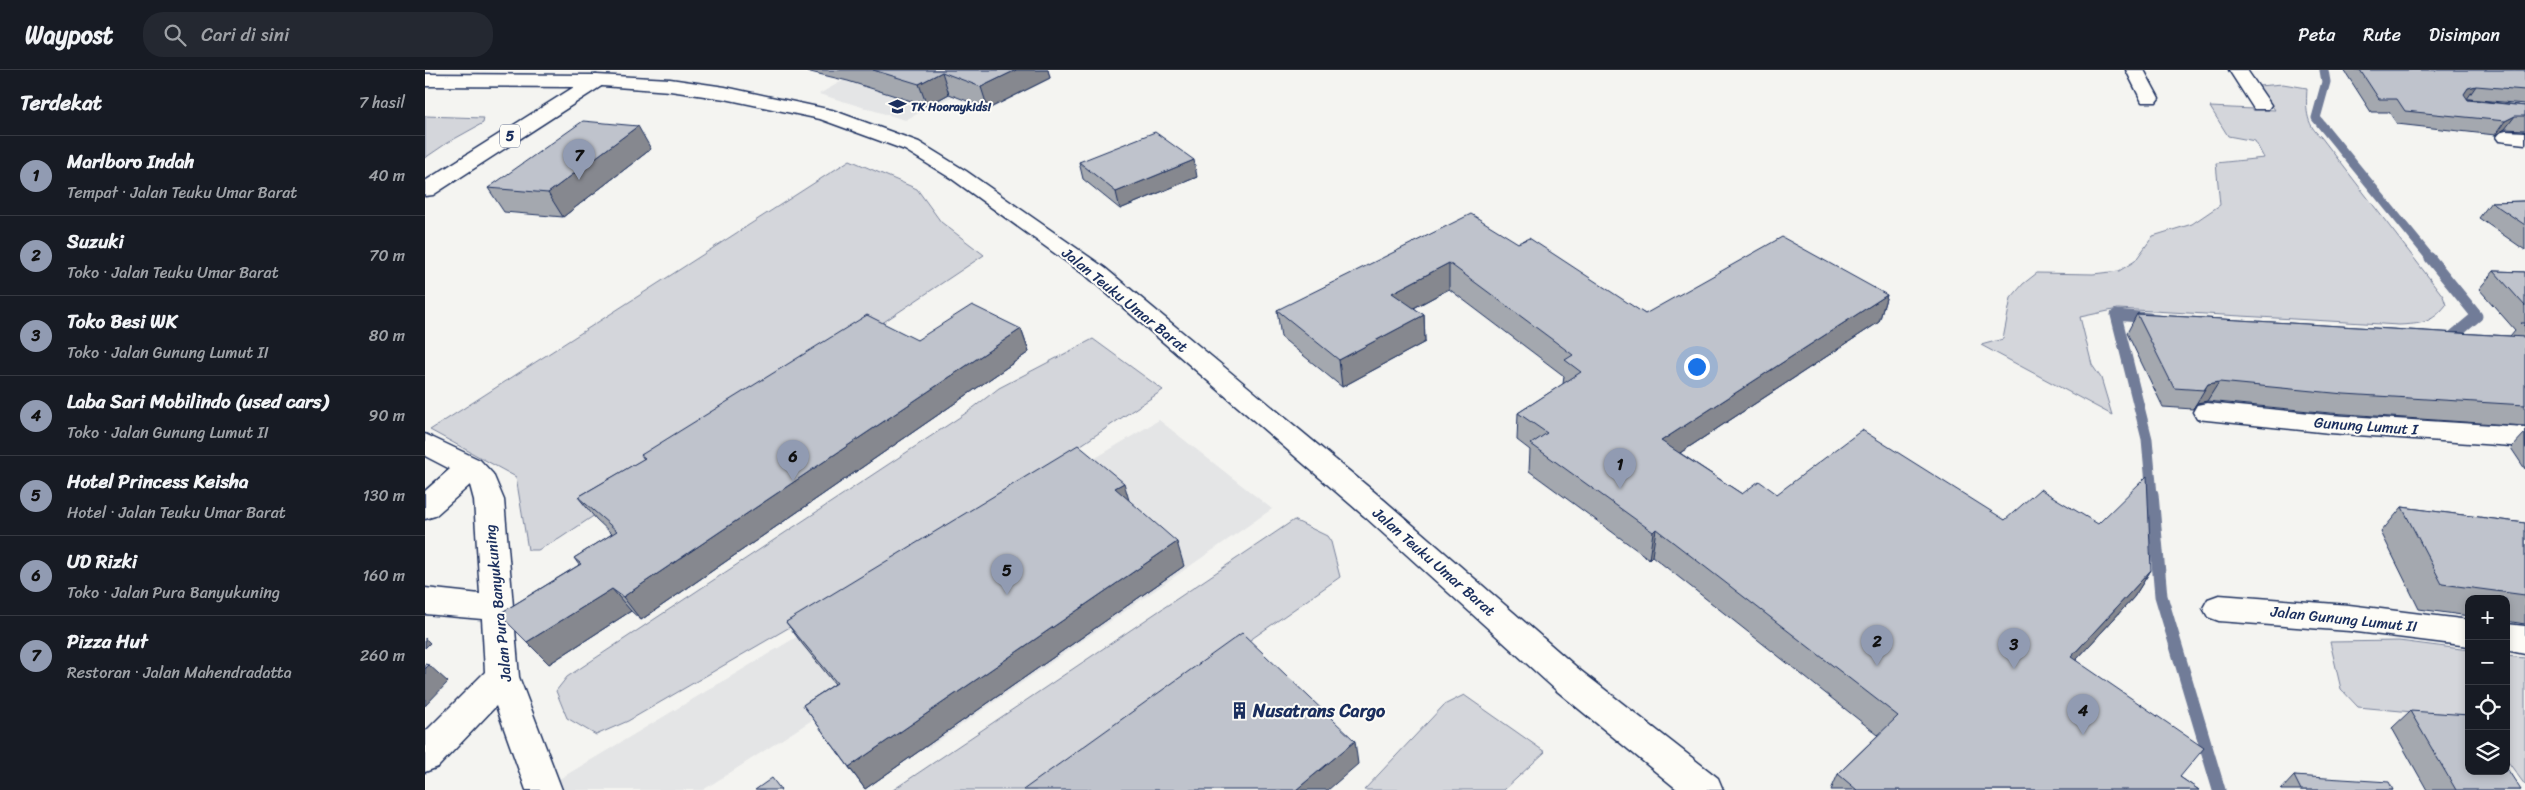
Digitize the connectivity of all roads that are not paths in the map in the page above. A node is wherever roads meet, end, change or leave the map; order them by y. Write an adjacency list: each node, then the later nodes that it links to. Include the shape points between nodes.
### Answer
1 (2135, 70): 5 (main road)
2 (2238, 70): 6 (main road)
3 (605, 76): 4 (main road, Jalan Teuku Umar Barat); 7 (main road, 5); 22 (main road, Jalan Teuku Umar Barat, via 780,103 825,114 912,146 959,175 1097,273 1374,508 1569,680)
4 (425, 80)
5 (2149, 98)
6 (2261, 105)
7 (425, 190)
8 (2207, 412): 9 (main road, Gunung Lumut I)
9 (2525, 437)
10 (425, 444): 11 (main road, Jalan Pura Banyukuning)
11 (471, 467): 12 (main road); 14 (main road, Jalan Pura Banyukuning, via 483,481 489,500)
12 (425, 508)
13 (425, 601): 14 (main road)
14 (497, 608): 19 (main road, Jalan Pura Banyukuning)
15 (2219, 608): 16 (main road, Jalan Gunung Lumut II)
16 (2465, 632)
17 (2510, 638): 18 (main road)
18 (2525, 640)
19 (502, 677): 20 (main road); 21 (main road, Jalan Pura Banyukuning)
20 (425, 756)
21 (544, 790)
22 (1705, 790)

